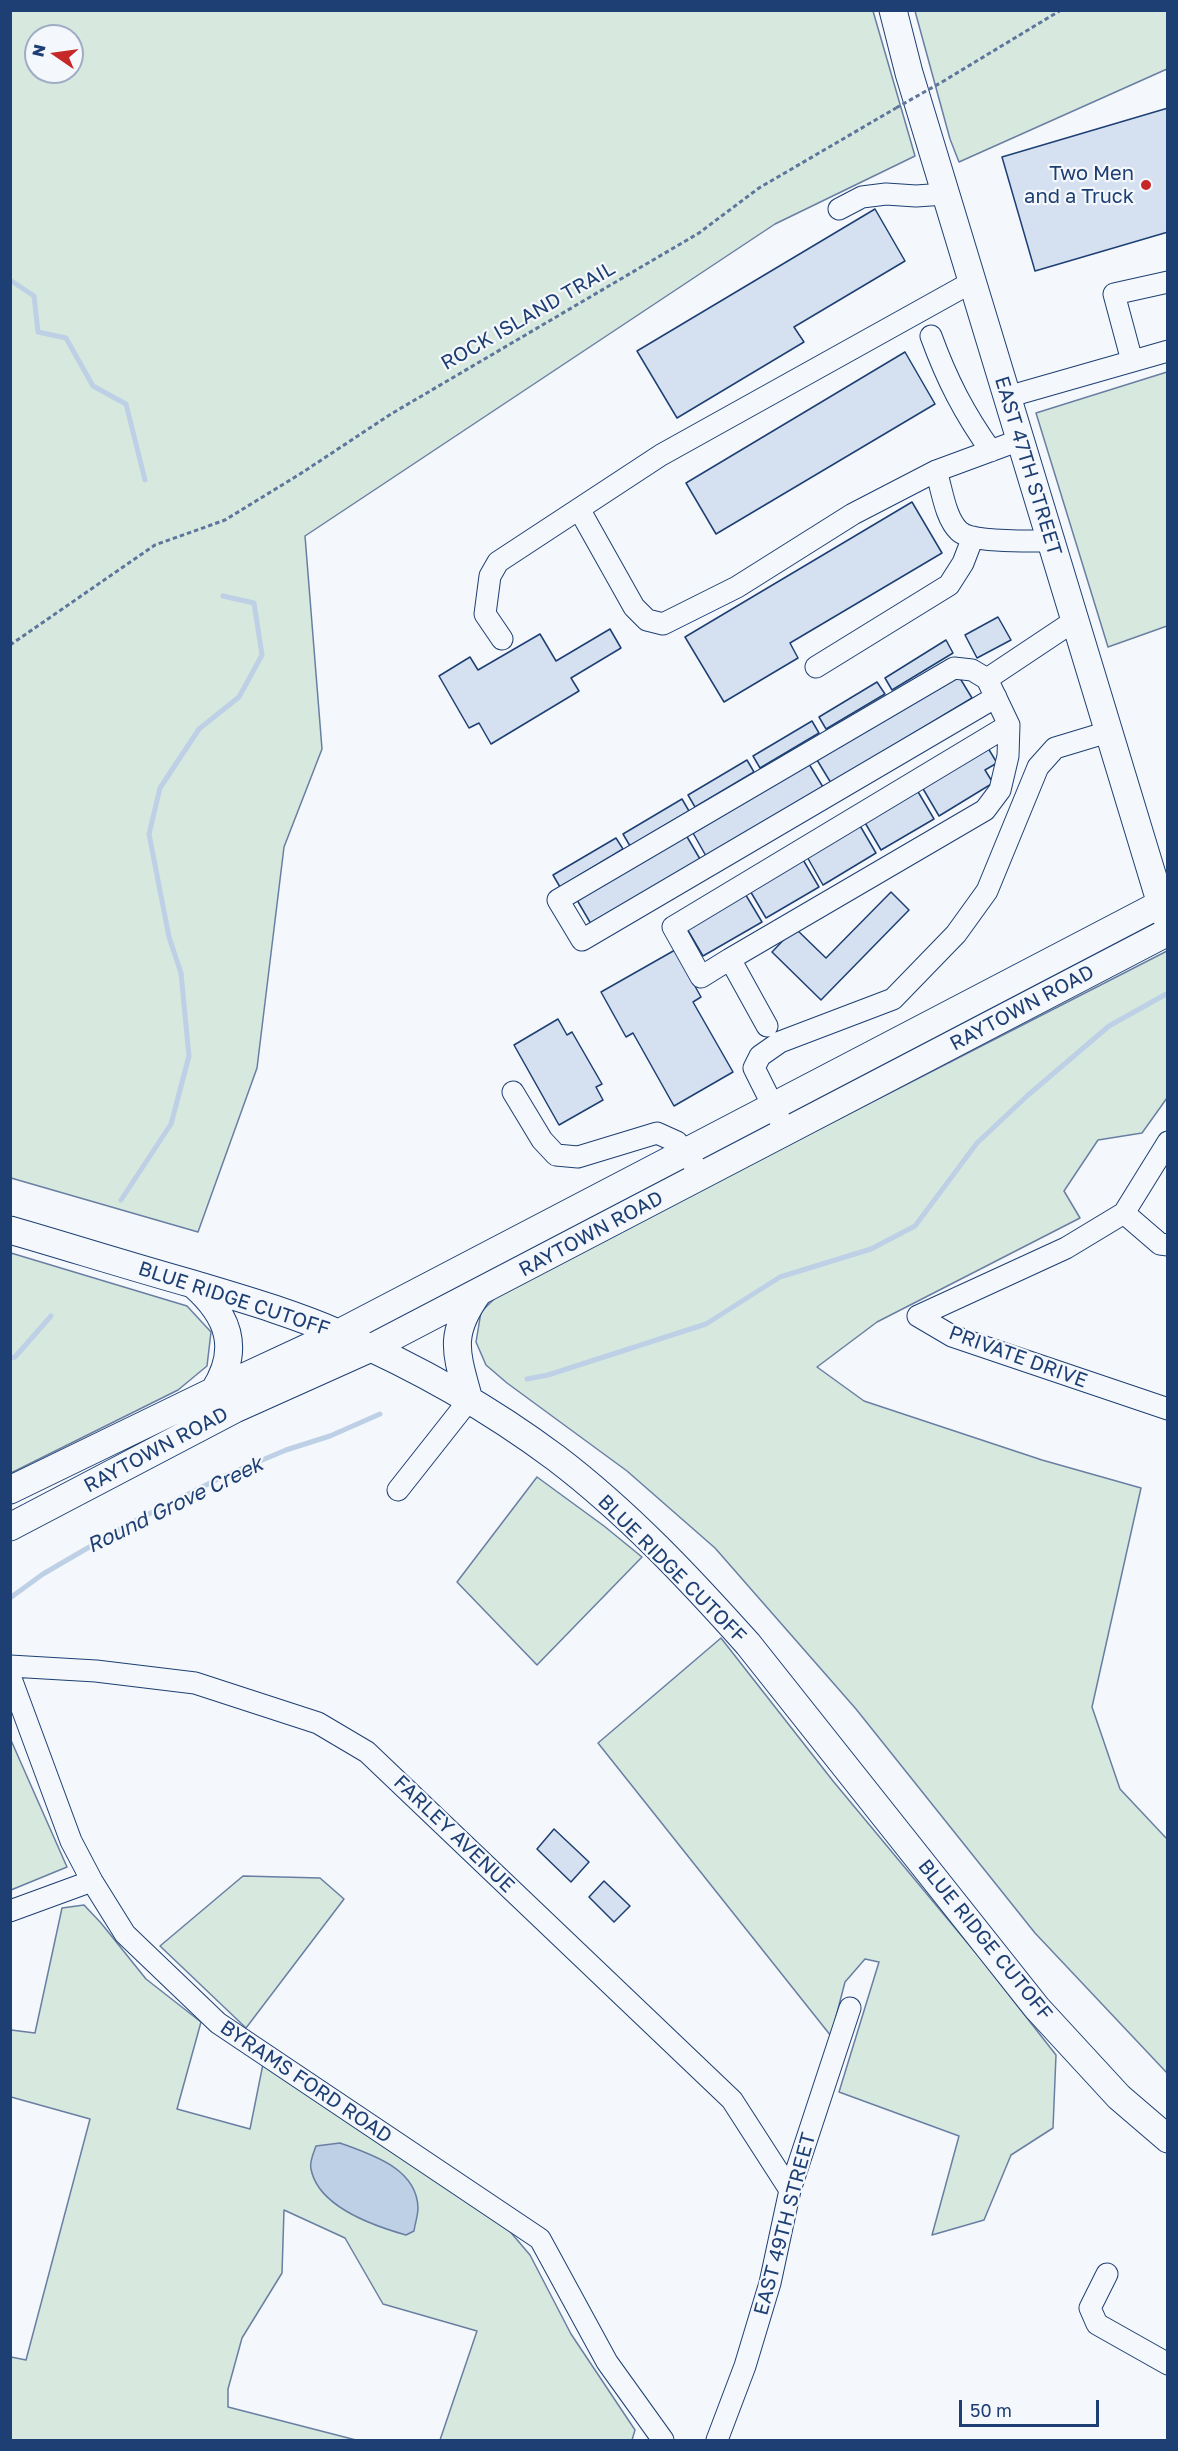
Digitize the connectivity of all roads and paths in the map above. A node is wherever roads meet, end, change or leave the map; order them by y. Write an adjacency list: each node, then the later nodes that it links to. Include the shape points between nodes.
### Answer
1 (893, 10): 3 (main road, EAST 47TH STREET)
2 (1061, 10): 19 (path, ROCK ISLAND TRAIL, bridge, via 759,188 699,233 391,414 225,520 155,545)
3 (945, 194): 4 (street, via 862,197); 5 (main road, EAST 47TH STREET)
4 (839, 209)
5 (972, 282): 10 (main road, EAST 47TH STREET); 14 (street, via 661,455)
6 (1167, 282): 9 (street, via 1114,294)
7 (931, 336): 12 (street, via 966,415)
8 (1167, 351): 9 (street)
9 (1132, 361): 10 (street)
10 (1007, 397): 11 (main road, EAST 47TH STREET)
11 (1020, 440): 12 (street); 16 (main road, EAST 47TH STREET)
12 (991, 451): 13 (street)
13 (936, 471): 14 (street, via 853,514 737,587 663,624 647,620 634,607); 15 (street, via 950,516 959,531)
14 (579, 509): 18 (street, via 498,562 490,576 485,615)
15 (973, 537): 16 (street); 20 (street, via 949,585)
16 (1050, 541): 17 (main road, EAST 47TH STREET)
17 (1074, 621): 21 (street); 23 (main road, EAST 47TH STREET)
18 (502, 639)
19 (10, 645)
20 (816, 667)
21 (991, 688): 21 (street, via 972,670 954,668 558,900 582,940); 22 (street)
22 (1008, 724): 26 (street, via 1008,756 1000,790 985,810); 26 (street, via 673,927 701,977)
23 (1108, 732): 24 (main road, EAST 47TH STREET); 29 (street, via 1055,748 1038,767 987,891 956,934 892,999 780,1042 760,1056 754,1068)
24 (1165, 908): 29 (main road, RAYTOWN ROAD)
25 (1167, 932): 30 (main road, RAYTOWN ROAD)
26 (730, 959): 27 (street)
27 (767, 1026)
28 (513, 1092): 32 (street, via 542,1140 556,1155 578,1157 657,1134 677,1142)
29 (773, 1107): 30 (street); 32 (main road, RAYTOWN ROAD)
30 (786, 1132): 33 (main road, RAYTOWN ROAD)
31 (1167, 1142): 34 (street, PRIVATE DRIVE)
32 (685, 1153): 33 (street); 39 (main road, RAYTOWN ROAD)
33 (702, 1175): 38 (main road, RAYTOWN ROAD)
34 (1124, 1213): 36 (street, via 1160,1244); 43 (street, PRIVATE DRIVE, via 1066,1248 918,1316 952,1336)
35 (10, 1230): 37 (main road, BLUE RIDGE CUTOFF)
36 (1167, 1245)
37 (193, 1284): 39 (main road, BLUE RIDGE CUTOFF); 41 (main road, via 210,1299 227,1328 228,1360)
38 (478, 1293): 40 (main road, RAYTOWN ROAD); 42 (main road, via 458,1327 459,1364)
39 (339, 1333): 40 (main road, BLUE RIDGE CUTOFF); 41 (main road, RAYTOWN ROAD)
40 (371, 1348): 42 (main road, BLUE RIDGE CUTOFF); 46 (main road, RAYTOWN ROAD, via 235,1409)
41 (214, 1391): 44 (main road, RAYTOWN ROAD)
42 (468, 1400): 45 (street); 52 (main road, BLUE RIDGE CUTOFF, via 557,1459 699,1589 748,1644 1037,2008 1119,2097)
43 (1167, 1409)
44 (10, 1490)
45 (398, 1490)
46 (10, 1527)
47 (10, 1666): 53 (street, FARLEY AVENUE, via 195,1683 318,1723 367,1752 732,2100)
48 (10, 1676): 49 (street, BYRAMS FORD ROAD, via 71,1842)
49 (92, 1881): 50 (street); 56 (street, BYRAMS FORD ROAD, via 125,1934 218,2023 540,2239 607,2362)
50 (10, 1911)
51 (850, 2008): 53 (street, EAST 49TH STREET)
52 (1167, 2139)
53 (790, 2190): 57 (street, EAST 49TH STREET, via 770,2283)
54 (1107, 2274): 55 (street, via 1090,2308 1097,2324)
55 (1167, 2364)
56 (663, 2440)
57 (717, 2440)

